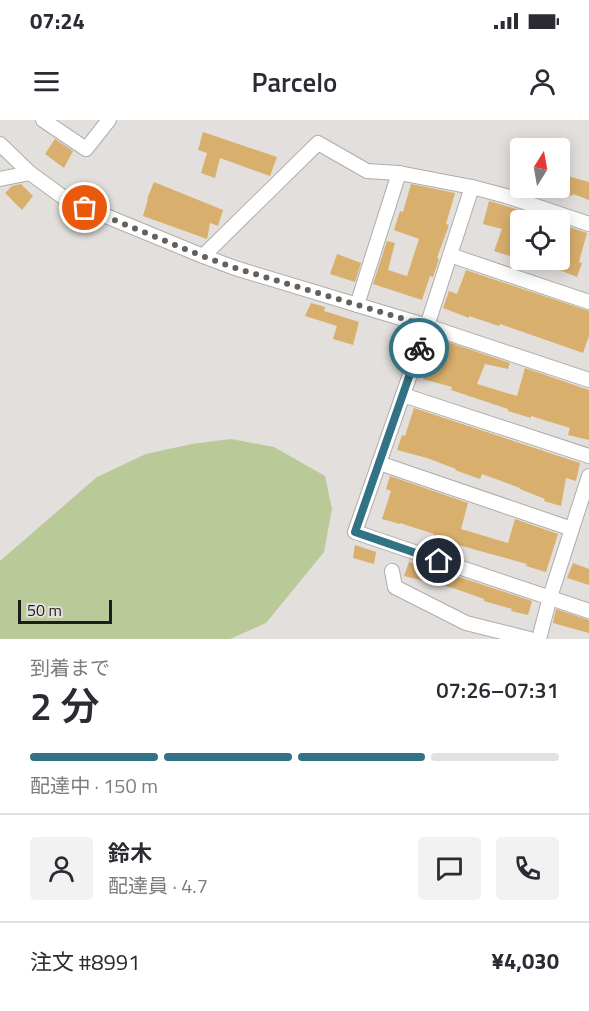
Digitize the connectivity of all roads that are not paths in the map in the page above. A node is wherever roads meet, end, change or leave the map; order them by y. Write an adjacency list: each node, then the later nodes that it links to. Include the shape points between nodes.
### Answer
1 (43, 120): 2 (street, via 86,149)
2 (108, 120)
3 (0, 144): 4 (street)
4 (30, 173): 6 (street); 10 (street, via 67,200)
5 (399, 173): 7 (street); 10 (street, via 367,171 318,143); 12 (street)
6 (0, 179)
7 (472, 187): 8 (street); 9 (street)
8 (589, 224)
9 (450, 255): 11 (street); 13 (street)
10 (202, 256): 12 (street)
11 (589, 302)
12 (357, 305): 13 (street)
13 (427, 326): 14 (street); 15 (street)
14 (589, 380)
15 (403, 395): 16 (street); 17 (street)
16 (589, 456)
17 (380, 463): 19 (street); 21 (street, via 355,532)
18 (589, 476): 19 (street)
19 (572, 529): 21 (street)
20 (392, 571): 23 (street, via 395,587 466,623)
21 (550, 597): 22 (street); 24 (street)
22 (589, 611)
23 (530, 639)
24 (539, 639)

